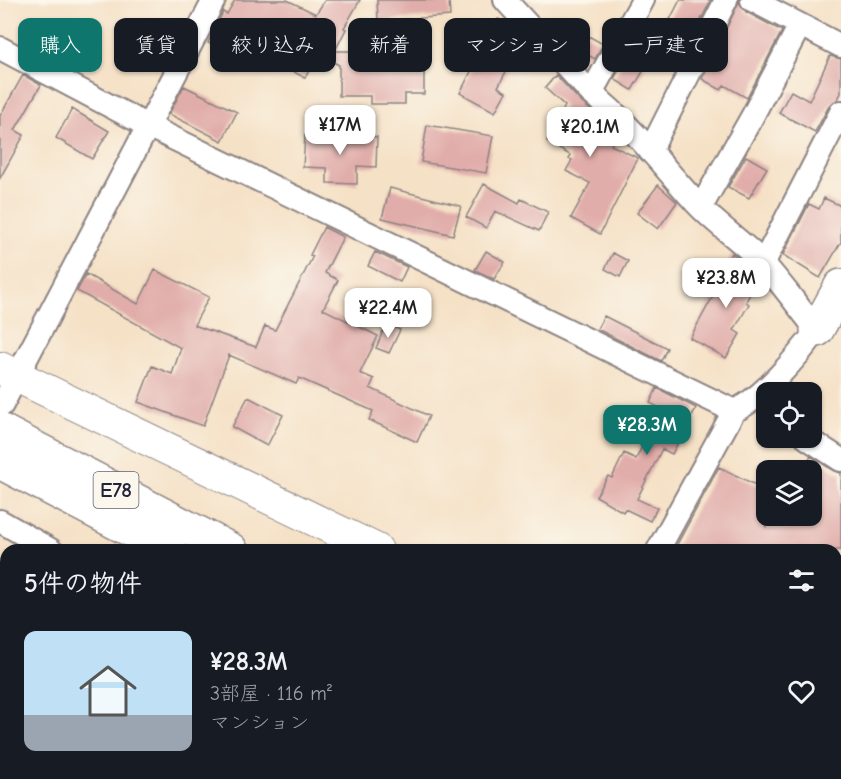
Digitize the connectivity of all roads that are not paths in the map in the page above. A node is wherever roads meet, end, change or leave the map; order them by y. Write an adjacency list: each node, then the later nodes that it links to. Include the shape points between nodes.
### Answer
1 (214, 0): 11 (street)
2 (505, 0): 9 (street)
3 (643, 0): 9 (street)
4 (726, 0): 12 (street)
5 (752, 0): 6 (street)
6 (800, 25): 7 (street); 13 (street)
7 (841, 46)
8 (0, 48): 11 (street)
9 (591, 93): 12 (street)
10 (841, 112): 14 (street)
11 (147, 126): 17 (street); 20 (street)
12 (650, 151): 13 (street)
13 (701, 207): 14 (street)
14 (763, 264): 16 (street)
15 (841, 286): 16 (main road)
16 (817, 330): 18 (street)
17 (9, 372): 21 (street); 29 (street)
18 (779, 382)
19 (756, 399): 20 (street)
20 (734, 411): 30 (street)
21 (1, 418): 28 (main road, E78)
22 (822, 448): 23 (street)
23 (841, 460)
24 (0, 462): 27 (main road, E78)
25 (0, 521): 26 (street)
26 (40, 544)
27 (158, 544)
28 (221, 544)
29 (365, 544)
30 (661, 544)

